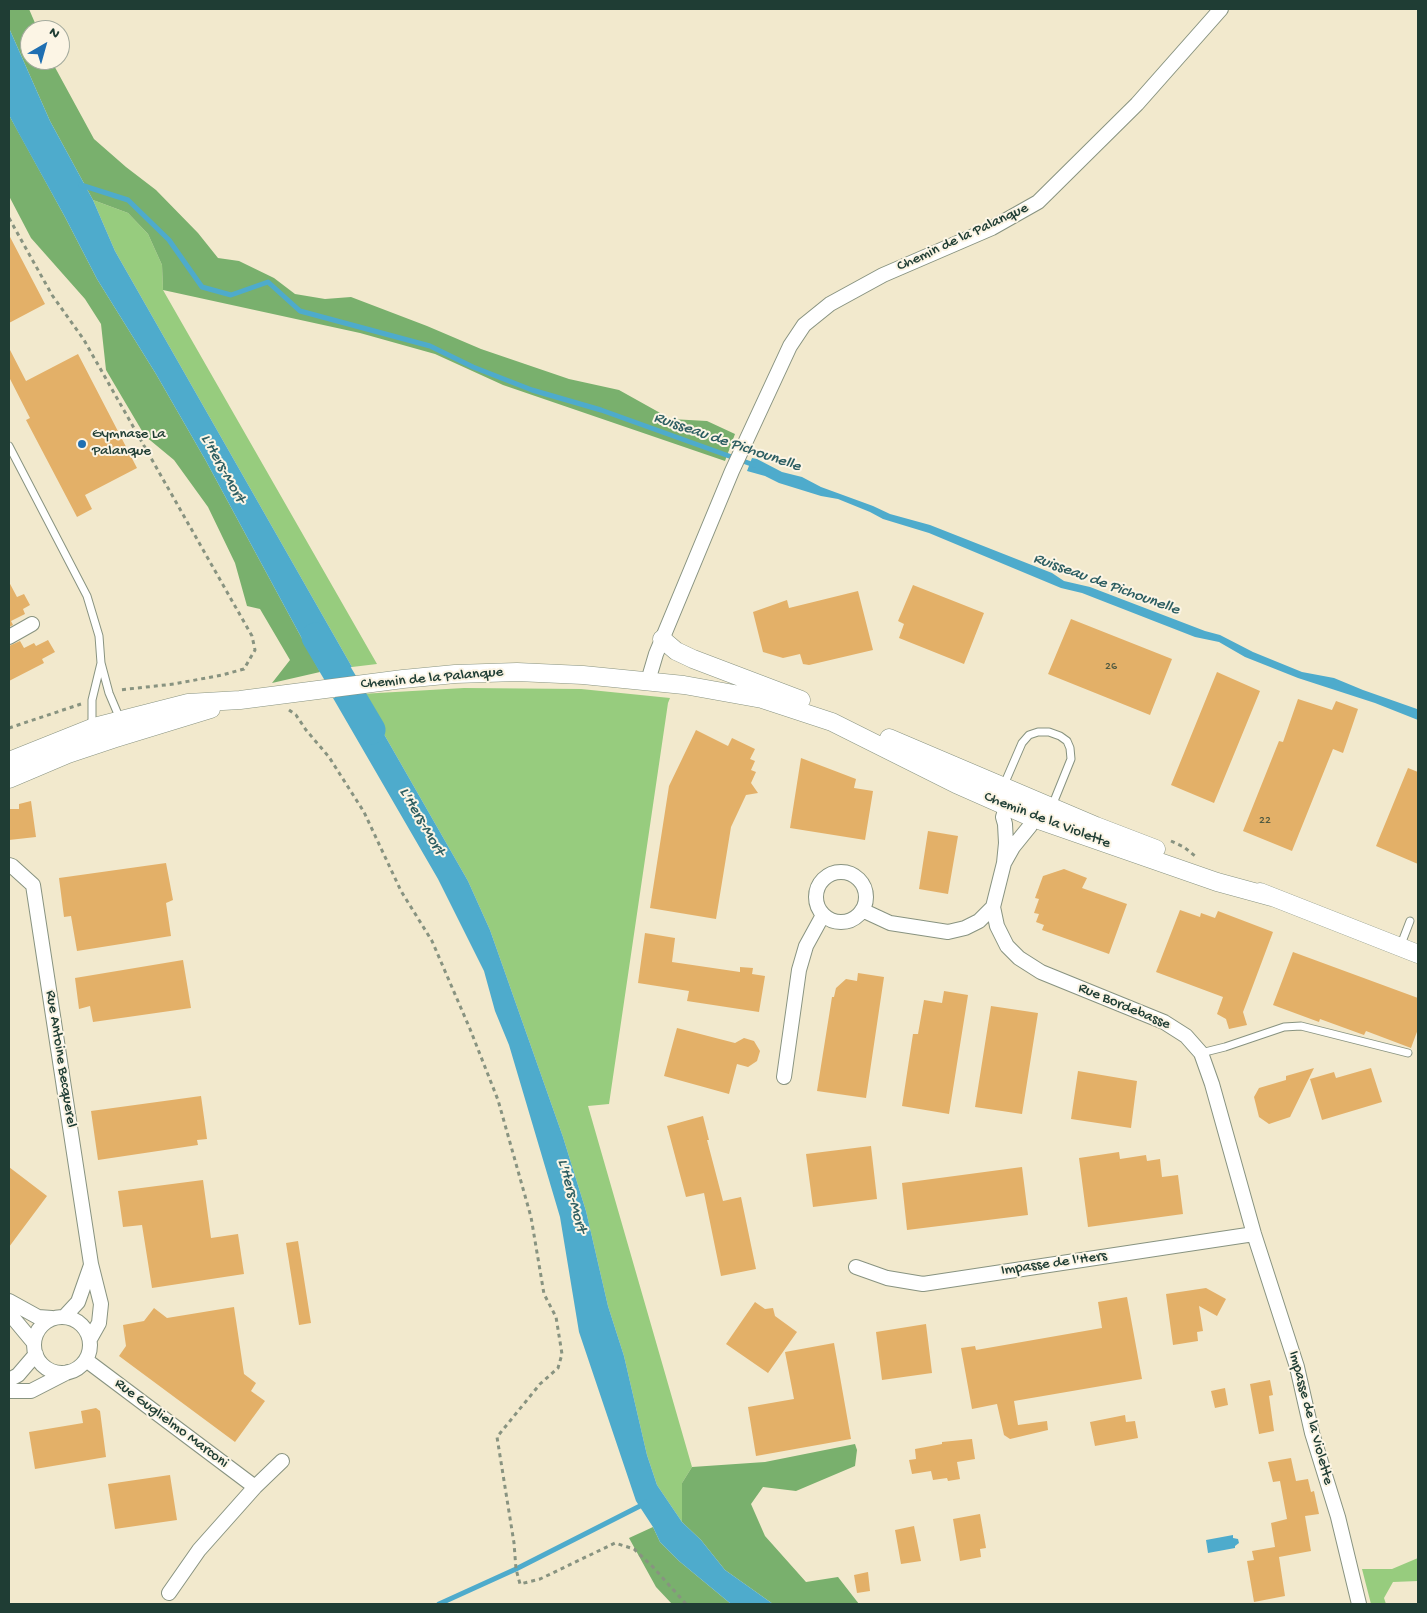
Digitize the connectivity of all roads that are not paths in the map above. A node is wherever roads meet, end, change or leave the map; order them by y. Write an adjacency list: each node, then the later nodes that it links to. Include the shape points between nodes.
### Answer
1 (1221, 9): 5 (street, Chemin de la Palanque, via 1137,104 1038,202 992,228 882,275 830,304 804,325 790,346 732,471)
2 (9, 446): 6 (lane, via 87,596 99,636)
3 (32, 624): 4 (street)
4 (9, 637)
5 (662, 639): 7 (street, Chemin de la Palanque); 12 (street, Chemin de la Violette, via 692,659 831,711)
6 (100, 663): 10 (lane); 13 (lane, via 92,700 92,721)
7 (648, 682): 8 (street, Chemin de la Palanque); 9 (street, Chemin de la Palanque, via 517,672 455,674)
8 (684, 685): 11 (street, Chemin de la Violette, via 762,699)
9 (240, 700): 10 (street, Chemin de la Palanque, via 188,703); 13 (street, Chemin de la Palanque)
10 (120, 720): 13 (street, Chemin de la Palanque)
11 (832, 722): 12 (street, Chemin de la Violette); 18 (street, Chemin de la Violette)
12 (854, 724): 16 (street, Chemin de la Violette)
13 (104, 733): 14 (street, Chemin de la Palanque); 15 (street, Chemin de la Palanque, via 68,754)
14 (10, 756): 15 (street)
15 (9, 779)
16 (1004, 786): 17 (street, Chemin de la Violette); 18 (lane); 19 (lane, via 1028,735 1049,732 1067,741 1071,760)
17 (1028, 797): 18 (street); 19 (street, Chemin de la Violette)
18 (1001, 805): 19 (street, Chemin de la Violette); 20 (street, via 1006,843)
19 (1043, 816): 20 (street, via 1030,826); 26 (street, Chemin de la Violette, via 1218,873)
20 (1004, 863): 22 (street)
21 (9, 865): 32 (street, Rue Antoine Becquerel, via 33,885)
22 (992, 907): 23 (street, via 979,921 948,932 890,923); 28 (street, Rue Bordebasse, via 1007,946 1019,958 1041,972 1164,1022 1186,1036)
23 (862, 910): 24 (street, via 856,917 839,922); 24 (street, via 866,899 862,883 849,872 838,871 819,883 816,905)
24 (822, 914): 30 (street, via 806,946 799,970)
25 (1410, 921): 26 (lane)
26 (1400, 947): 27 (street, Chemin de la Violette)
27 (1418, 954)
28 (1201, 1053): 29 (lane, via 1284,1026 1300,1026); 31 (street, Rue Bordebasse)
29 (1408, 1053)
30 (784, 1077)
31 (1254, 1234): 33 (street, Impasse de l'Hers, via 923,1284 887,1278); 46 (street, Impasse de la Violette, via 1297,1367)
32 (91, 1264): 36 (street, Rue Antoine Becquerel, via 78,1302); 37 (street, Rue Antoine Becquerel, via 101,1304 99,1323)
33 (856, 1267)
34 (9, 1301): 36 (street, via 38,1317)
35 (9, 1313): 38 (street)
36 (58, 1317): 37 (street, via 76,1320); 38 (street, via 39,1328)
37 (90, 1339): 39 (street)
38 (35, 1348): 40 (street, via 43,1365 55,1372); 41 (street, via 18,1375)
39 (86, 1360): 40 (street); 44 (street, Rue Guglielmo Marconi)
40 (68, 1372): 42 (street, via 31,1391)
41 (9, 1380)
42 (9, 1391)
43 (282, 1461): 44 (street)
44 (255, 1487): 45 (street, via 199,1550)
45 (170, 1593)
46 (1359, 1604)

